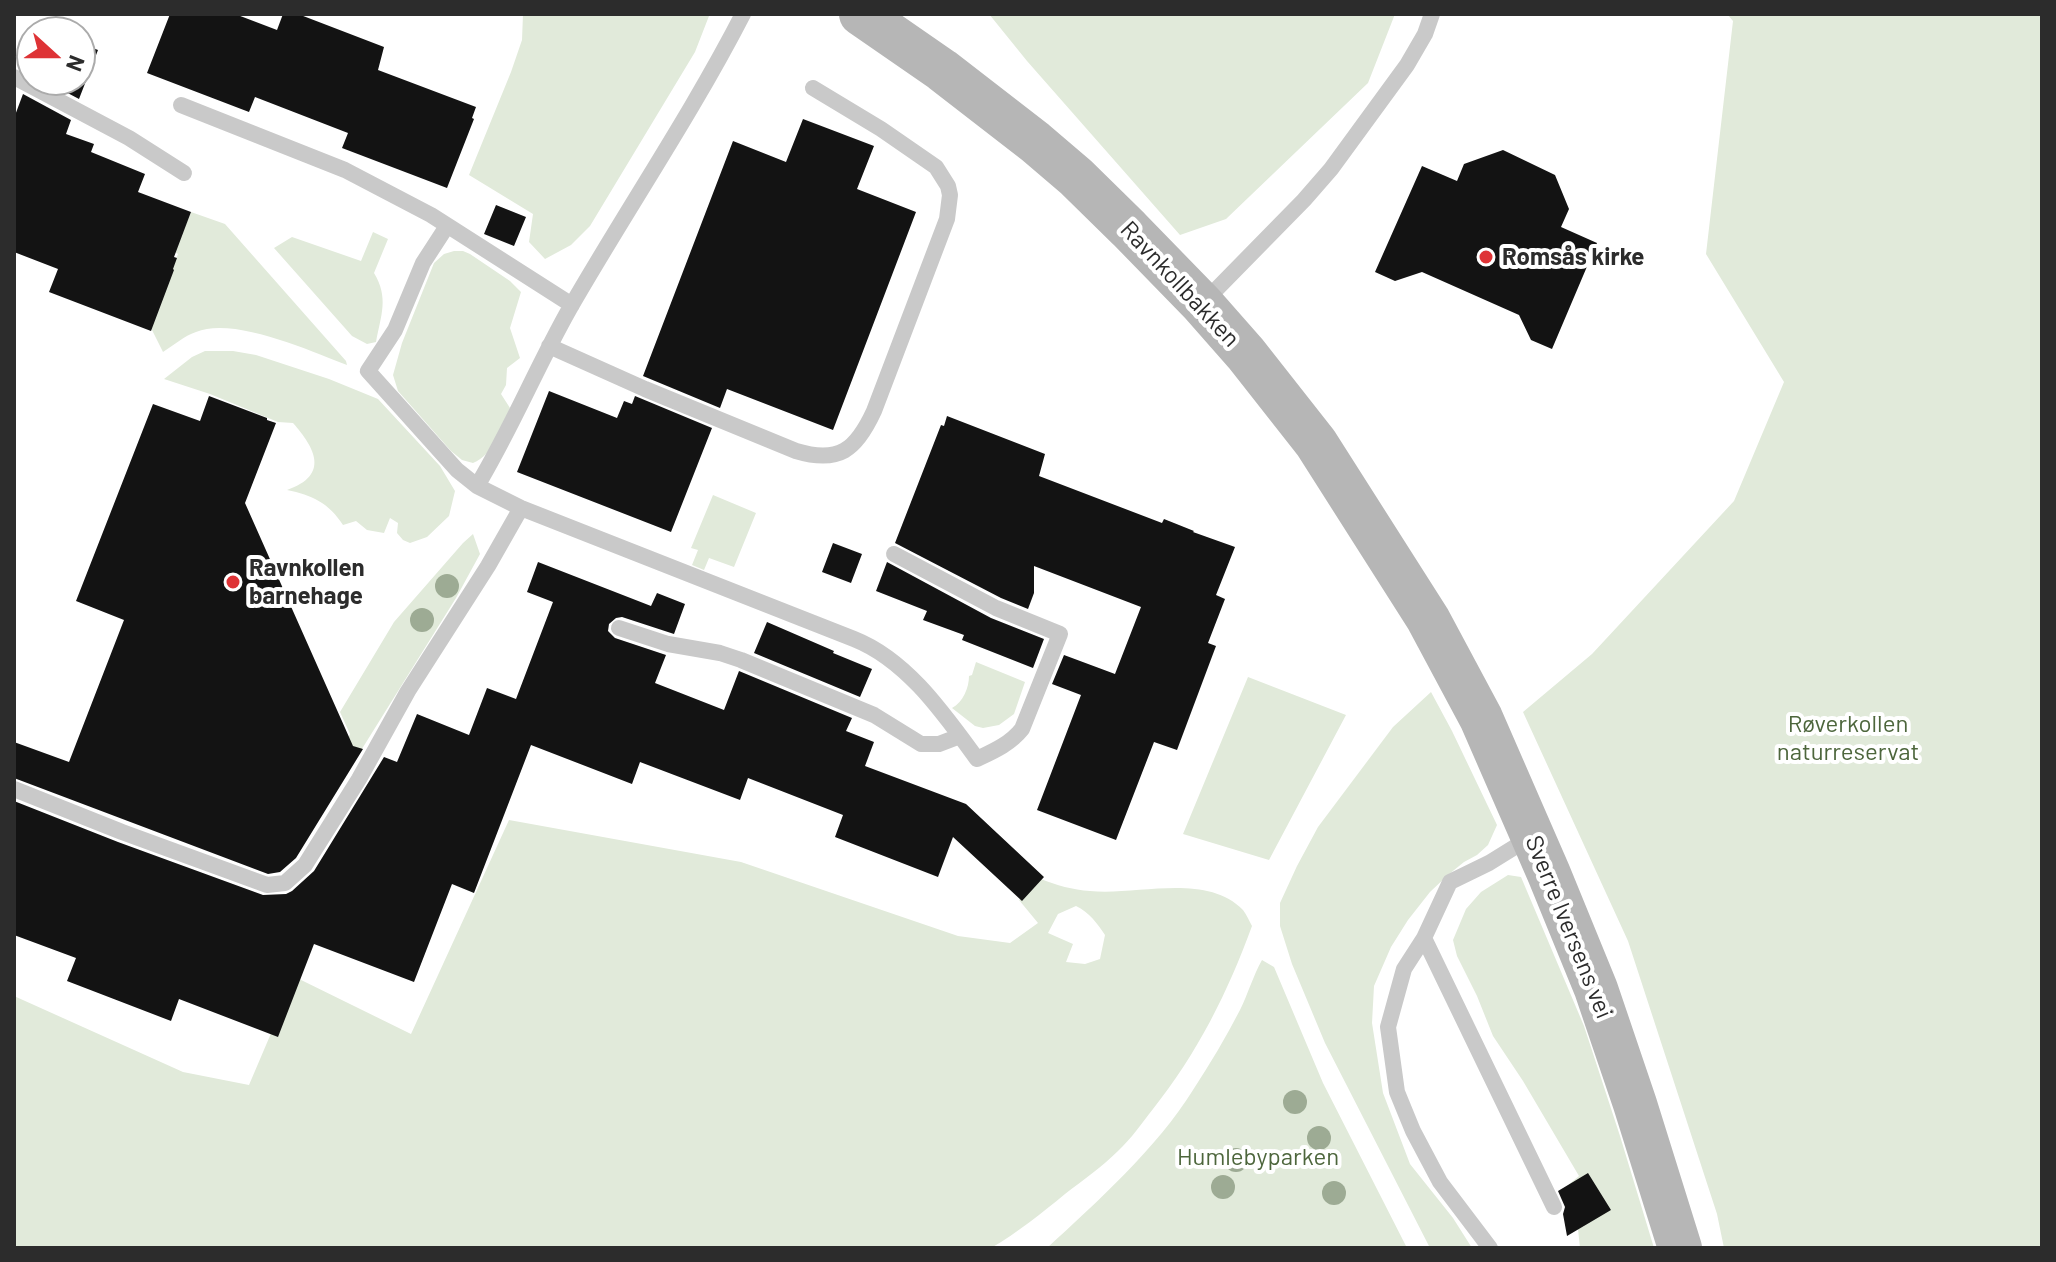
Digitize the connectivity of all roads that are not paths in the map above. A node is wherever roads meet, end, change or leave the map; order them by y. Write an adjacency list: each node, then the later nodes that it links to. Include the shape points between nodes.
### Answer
1 (743, 14): 10 (lane)
2 (861, 14): 9 (street, Ravnkollbakken, via 1035,142)
3 (1432, 14): 9 (lane, via 1407,65 1331,169)
4 (14, 77): 7 (lane)
5 (813, 88): 11 (lane, via 936,167 950,195 947,219 874,411 854,443 832,456 796,451)
6 (181, 105): 8 (lane, via 345,170)
7 (184, 173)
8 (447, 226): 10 (lane); 12 (lane, via 423,263 395,330 368,371)
9 (1202, 304): 15 (street, Ravnkollbakken, via 1316,443)
10 (572, 305): 11 (lane)
11 (549, 346): 12 (lane)
12 (477, 486): 13 (lane)
13 (521, 508): 17 (lane, via 869,645 903,670); 18 (lane, via 305,865 285,883 267,885)
14 (894, 554): 17 (lane, via 996,608 1060,634 1015,738 977,759)
15 (1428, 619): 19 (street, Sverre Iversens vei, via 1481,718)
16 (619, 628): 17 (lane, via 741,660 874,715 921,744)
17 (960, 736)
18 (14, 789)
19 (1533, 836): 20 (lane, via 1450,882); 23 (street, Sverre Iversens vei, via 1596,989)
20 (1424, 938): 21 (lane); 22 (lane, via 1404,969 1388,1027 1397,1092 1440,1182)
21 (1554, 1207)
22 (1490, 1248)
23 (1680, 1248)

